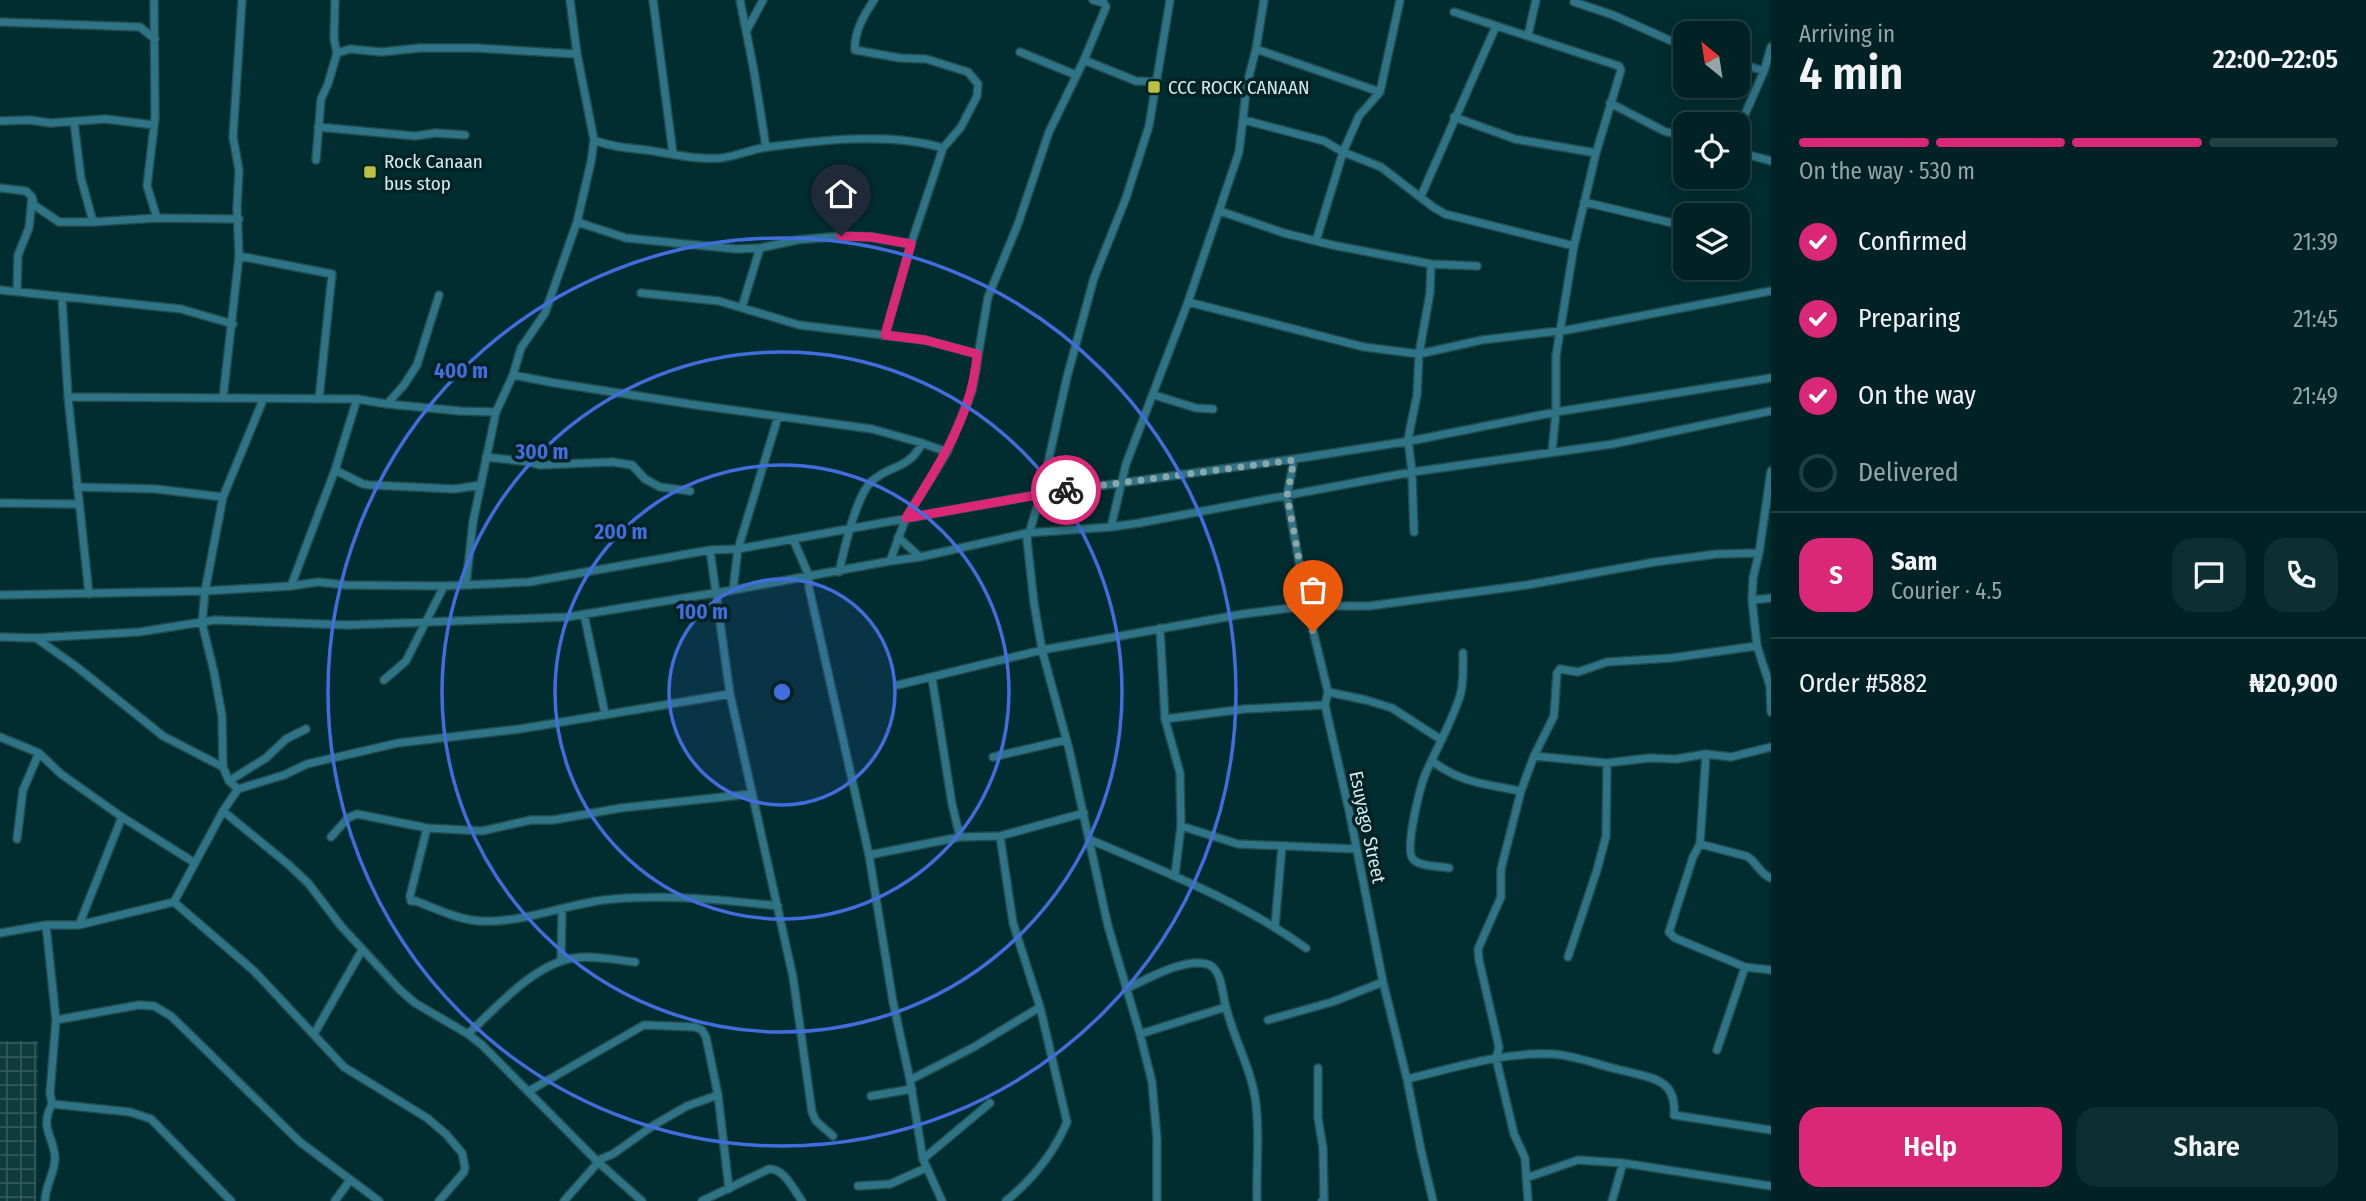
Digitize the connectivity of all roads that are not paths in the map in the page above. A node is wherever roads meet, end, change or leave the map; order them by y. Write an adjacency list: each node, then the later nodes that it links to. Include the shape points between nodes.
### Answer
1 (155, 0): 20 (street)
2 (242, 0): 60 (street, via 233,137 239,170)
3 (335, 0): 21 (street)
4 (570, 0): 28 (street)
5 (653, 0): 50 (street)
6 (740, 0): 18 (street)
7 (763, 0): 18 (street)
8 (874, 0): 47 (street, via 854,40 855,50 926,59 968,72 978,84 961,127)
9 (1093, 0): 29 (street, via 1106,7)
10 (1170, 0): 33 (street)
11 (1264, 0): 25 (street)
12 (1400, 0): 34 (street)
13 (1536, 0): 19 (street)
14 (1573, 2): 22 (street)
15 (1454, 12): 17 (street)
16 (0, 22): 20 (street, via 140,27)
17 (1496, 26): 19 (street); 37 (street)
18 (746, 31): 46 (street)
19 (1528, 35): 35 (street, via 1619,66)
20 (155, 39): 41 (street)
21 (334, 39): 24 (street); 26 (street)
22 (1673, 42)
23 (1771, 47): 31 (street)
24 (350, 48): 26 (street); 28 (street)
25 (1256, 49): 34 (street); 38 (street)
26 (337, 52): 42 (street, via 321,99)
27 (1020, 52): 32 (street)
28 (577, 54): 45 (street)
29 (1084, 60): 32 (street); 33 (street, via 1136,81)
30 (1750, 67): 31 (street)
31 (1764, 71): 36 (street)
32 (1076, 75): 82 (street, via 1049,132 988,298)
33 (1157, 82): 111 (street, via 1149,126 1126,198 1094,278)
34 (1380, 92): 48 (street, via 1359,116)
35 (1610, 103): 43 (street); 49 (street)
36 (1746, 112)
37 (1454, 117): 49 (street, via 1515,139); 55 (street)
38 (1244, 120): 48 (street, via 1324,141); 58 (street)
39 (0, 121): 40 (street)
40 (74, 122): 41 (street, via 105,119); 61 (street, via 81,178)
41 (154, 125): 59 (street, via 147,186)
42 (318, 127): 44 (street, via 415,136); 52 (street)
43 (1673, 134)
44 (465, 135)
45 (594, 140): 50 (street); 62 (street)
46 (766, 147): 47 (street, via 870,138 920,141); 50 (street, via 720,158 687,159)
47 (943, 149): 66 (street)
48 (1343, 152): 55 (street, via 1381,167); 64 (street)
49 (1596, 153): 57 (street)
50 (673, 154)
51 (1750, 155): 53 (street)
52 (316, 160)
53 (1771, 161)
54 (0, 188): 56 (street, via 26,191)
55 (1421, 196): 65 (street, via 1457,218 1564,244)
56 (32, 197): 61 (street, via 33,205 60,222); 72 (street, via 29,228 18,255)
57 (1584, 202): 63 (street); 65 (street)
58 (1220, 211): 64 (street); 77 (street)
59 (157, 218): 60 (street); 61 (street)
60 (239, 219): 68 (street)
61 (93, 222)
62 (577, 222): 67 (street, via 626,238); 84 (street, via 545,313 521,348)
63 (1673, 223)
64 (1316, 241): 69 (street)
65 (1575, 241): 80 (street)
66 (911, 244): 67 (street, via 841,236); 81 (street)
67 (760, 248): 78 (street)
68 (239, 256): 79 (street); 89 (street, via 332,274)
69 (1431, 264): 70 (street); 83 (street)
70 (1477, 266)
71 (0, 290): 72 (street)
72 (17, 291): 76 (street)
73 (1771, 292): 80 (street)
74 (640, 293): 78 (street)
75 (439, 295): 92 (street, via 417,365)
76 (62, 298): 79 (street, via 181,309); 87 (street)
77 (1188, 302): 83 (street, via 1364,347); 86 (street)
78 (742, 307): 81 (street, via 812,327)
79 (233, 324): 88 (street)
80 (1559, 331): 83 (street); 96 (street)
81 (885, 335): 82 (street)
82 (977, 354): 101 (street, via 972,391)
83 (1419, 354): 98 (street)
84 (513, 375): 95 (street); 97 (street)
85 (1771, 378): 96 (street)
86 (1154, 395): 93 (street); 107 (street)
87 (68, 397): 88 (street); 109 (street)
88 (223, 398): 91 (street)
89 (319, 399): 90 (street); 91 (street)
90 (357, 399): 92 (street); 104 (street)
91 (263, 400): 112 (street)
92 (387, 404): 95 (street)
93 (1213, 409)
94 (1771, 411): 100 (street, via 1613,444)
95 (496, 412): 102 (street)
96 (1556, 412): 98 (street); 100 (street)
97 (778, 417): 99 (street, via 872,429); 123 (street)
98 (1409, 441): 103 (street); 106 (street)
99 (922, 443): 101 (street); 117 (street, via 917,454 869,484)
100 (1552, 451): 106 (street)
101 (947, 452): 116 (street)
102 (486, 457): 108 (street); 110 (street, via 540,465 612,461 632,465 660,487)
103 (1294, 460): 107 (street); 113 (street, Esuyago Street)
104 (335, 471): 108 (street, via 370,485 455,489); 131 (street)
105 (1771, 471): 125 (street)
106 (1412, 472): 113 (street); 119 (street)
107 (1121, 481): 111 (street); 118 (street)
108 (480, 485): 130 (street)
109 (77, 487): 112 (street); 115 (street)
110 (690, 491)
111 (1041, 494): 116 (street); 120 (street)
112 (223, 496): 134 (street)
113 (1287, 496): 118 (street); 140 (street, Esuyago Street)
114 (0, 503): 115 (street)
115 (78, 504): 136 (street)
116 (906, 518): 117 (street); 121 (street)
117 (850, 527): 122 (street); 128 (street)
118 (1111, 527): 120 (street)
119 (1414, 532)
120 (1027, 533): 126 (street); 148 (street)
121 (898, 537): 126 (street); 127 (street)
122 (793, 539): 123 (street); 129 (street)
123 (738, 549): 124 (street); 133 (street)
124 (710, 550): 130 (street, via 544,580); 135 (street)
125 (1759, 553): 139 (street); 140 (street, via 1655,562 1369,606)
126 (920, 557): 127 (street)
127 (890, 561): 128 (street)
128 (839, 572): 129 (street)
129 (809, 576): 133 (street); 189 (street)
130 (466, 585): 132 (street)
131 (291, 586): 132 (street, via 318,582); 134 (street)
132 (444, 586): 143 (street)
133 (733, 590): 135 (street)
134 (205, 591): 136 (street); 142 (street)
135 (717, 592): 141 (street); 155 (street)
136 (89, 594): 137 (street)
137 (0, 596)
138 (1771, 598): 139 (street)
139 (1752, 600): 147 (street)
140 (1307, 606): 144 (street); 154 (street, Esuyago Street)
141 (584, 614): 143 (street); 158 (street)
142 (202, 623): 143 (street); 146 (street); 171 (street, via 222,716)
143 (425, 623): 151 (street, via 406,661)
144 (1160, 628): 148 (street); 159 (street)
145 (0, 637): 146 (street)
146 (35, 638): 171 (street, via 163,736)
147 (1758, 646): 153 (street); 167 (street, via 1607,662 1578,672 1560,669 1554,716)
148 (1042, 650): 150 (street); 163 (street)
149 (1463, 653): 162 (street, via 1460,698)
150 (932, 678): 152 (street); 183 (street)
151 (383, 680)
152 (898, 685)
153 (1771, 686): 157 (street)
154 (1328, 692): 156 (street, Esuyago Street); 162 (street, via 1392,708)
155 (730, 694): 158 (street); 175 (street)
156 (1325, 705): 159 (street); 188 (street, Esuyago Street)
157 (1771, 712)
158 (605, 713): 173 (street, via 520,729 398,743 307,764)
159 (1165, 719): 179 (street, via 1180,773)
160 (306, 729): 172 (street)
161 (0, 737): 165 (street)
162 (1440, 739): 169 (street)
163 (1066, 740): 168 (street); 177 (street)
164 (1771, 747): 166 (street, via 1731,757)
165 (39, 752): 178 (street, via 61,774); 184 (street, via 23,790)
166 (1706, 754): 170 (street); 186 (street)
167 (1534, 756): 170 (street); 174 (street)
168 (993, 757)
169 (1432, 761): 174 (street, via 1464,779); 191 (street, via 1423,781 1409,852 1417,862)
170 (1607, 764): 203 (street, via 1606,836)
171 (223, 767): 172 (street)
172 (229, 780): 173 (street)
173 (238, 789): 176 (street)
174 (1521, 791): 218 (street, via 1501,869 1501,897 1478,954 1499,1047)
175 (751, 794): 180 (street, via 621,807 482,831); 195 (street)
176 (223, 811): 190 (street); 202 (street, via 307,883)
177 (1084, 813): 182 (street); 185 (street)
178 (122, 817): 190 (street); 198 (street)
179 (1181, 826): 187 (street, via 1238,844); 192 (street)
180 (427, 828): 181 (street, via 357,814); 196 (street, via 411,901 473,920)
181 (331, 836)
182 (1000, 836): 183 (street); 210 (street, via 1013,923)
183 (960, 837): 189 (street)
184 (17, 839)
185 (1091, 840): 192 (street); 209 (street, via 1105,915)
186 (1700, 844): 193 (street, via 1746,856); 206 (street, via 1669,932)
187 (1282, 846): 188 (street); 199 (street)
188 (1356, 849): 208 (street, Esuyago Street)
189 (869, 855): 221 (street)
190 (195, 863): 194 (street)
191 (1449, 868)
192 (1175, 875): 199 (street)
193 (1771, 878)
194 (174, 902): 198 (street); 214 (street, via 254,971)
195 (778, 906): 196 (street, via 704,897 616,898); 229 (street, via 814,1118)
196 (562, 909): 204 (street)
197 (46, 925): 198 (street); 200 (street); 212 (street)
198 (79, 925)
199 (1275, 926): 201 (street)
200 (0, 933)
201 (1306, 948)
202 (362, 950): 214 (street); 215 (street, via 408,997)
203 (1568, 957)
204 (561, 961): 205 (street, via 577,957); 215 (street, via 525,981)
205 (635, 962)
206 (1745, 967): 207 (street); 217 (street)
207 (1771, 970)
208 (1383, 982): 213 (street); 220 (street, Esuyago Street)
209 (1126, 989): 211 (street, via 1171,968 1209,964 1221,984); 216 (street)
210 (1040, 1007): 221 (street); 239 (street, via 1068,1122 1040,1170)
211 (1226, 1007): 216 (street); 251 (street, via 1256,1105)
212 (56, 1020): 227 (street); 235 (street, via 153,1006 171,1016 300,1142)
213 (1268, 1020)
214 (314, 1034): 244 (street, via 344,1067 427,1118 462,1153 464,1172)
215 (468, 1034): 223 (street)
216 (1140, 1034): 250 (street, via 1155,1098)
217 (1717, 1050)
218 (1496, 1058): 220 (street); 228 (street, via 1550,1054 1659,1079 1672,1093 1674,1115); 234 (street, via 1514,1134 1525,1158)
219 (1318, 1068): 252 (street)
220 (1407, 1079): 253 (street, Esuyago Street)
221 (910, 1080): 222 (street)
222 (912, 1089): 225 (street); 230 (street)
223 (529, 1091): 224 (street, via 648,1025 702,1030); 231 (street)
224 (718, 1095): 231 (street, via 687,1106); 238 (street)
225 (871, 1096)
226 (990, 1103): 230 (street)
227 (52, 1104): 240 (street, via 47,1119 55,1158); 241 (street, via 130,1112 151,1119)
228 (1771, 1130)
229 (833, 1136)
230 (923, 1159): 233 (street)
231 (597, 1162): 245 (street); 246 (street)
232 (1623, 1163): 234 (street, via 1578,1160); 237 (street); 255 (street)
233 (926, 1168): 236 (street, via 890,1184); 249 (street)
234 (1525, 1178): 254 (street)
235 (349, 1180): 242 (street); 243 (street)
236 (859, 1186)
237 (1771, 1186)
238 (729, 1189): 247 (street); 248 (street, via 776,1169)
239 (1008, 1200)
240 (46, 1201)
241 (231, 1201)
242 (335, 1201)
243 (379, 1201)
244 (439, 1201)
245 (564, 1201)
246 (642, 1201)
247 (702, 1201)
248 (802, 1201)
249 (942, 1201)
250 (1157, 1201)
251 (1257, 1201)
252 (1322, 1201)
253 (1433, 1201)
254 (1528, 1201)
255 (1612, 1201)

